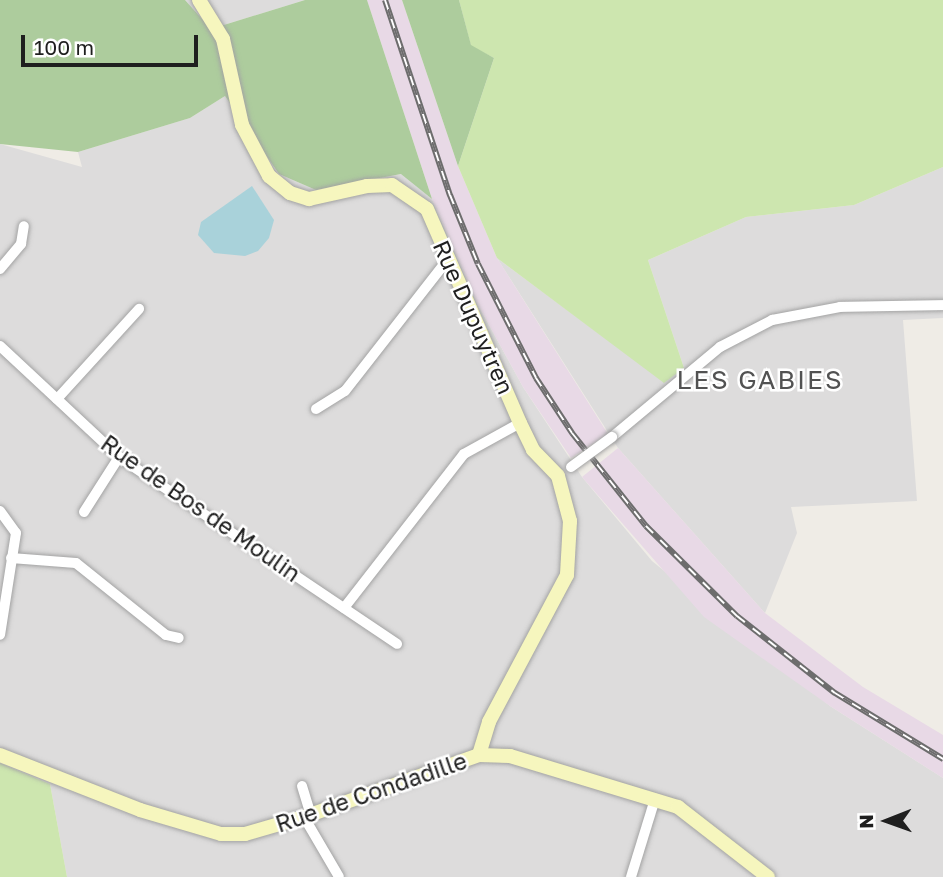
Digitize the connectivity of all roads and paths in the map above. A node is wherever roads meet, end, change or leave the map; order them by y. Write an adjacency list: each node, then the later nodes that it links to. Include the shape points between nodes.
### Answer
1 (199, 0): 3 (street, Rue Dupuytren, via 223,39 242,125 269,176 290,193 309,199 367,186 392,185 408,192 427,209)
2 (24, 226): 4 (street, via 21,244)
3 (448, 259): 9 (street, via 345,391); 10 (street, Rue Dupuytren)
4 (0, 269)
5 (943, 305): 12 (street, bridge, via 840,307 772,320 720,347)
6 (139, 309): 8 (street)
7 (0, 346): 8 (street, Rue de Bos de Moulin)
8 (57, 399): 11 (street, Rue de Bos de Moulin)
9 (316, 409)
10 (520, 424): 12 (street, Rue Dupuytren, via 533,450); 16 (street, via 464,454)
11 (119, 457): 14 (street); 16 (street, Rue de Bos de Moulin)
12 (558, 476): 21 (street, Rue Dupuytren, via 570,521 567,575 489,722)
13 (0, 511): 15 (street, via 16,533)
14 (84, 512)
15 (11, 558): 17 (street); 18 (street, via 76,563 166,635)
16 (344, 608): 19 (street, Rue de Bos de Moulin)
17 (0, 635)
18 (179, 638)
19 (397, 644)
20 (0, 755): 24 (street, Rue de Condadille, via 140,810 221,834 245,834)
21 (479, 755): 23 (street, Rue de Condadille, via 510,756); 24 (street, Rue de Condadille)
22 (302, 786): 24 (street)
23 (655, 799): 26 (street); 27 (street, Rue de Condadille, via 678,807)
24 (307, 816): 25 (street)
25 (339, 877)
26 (631, 877)
27 (768, 877)

